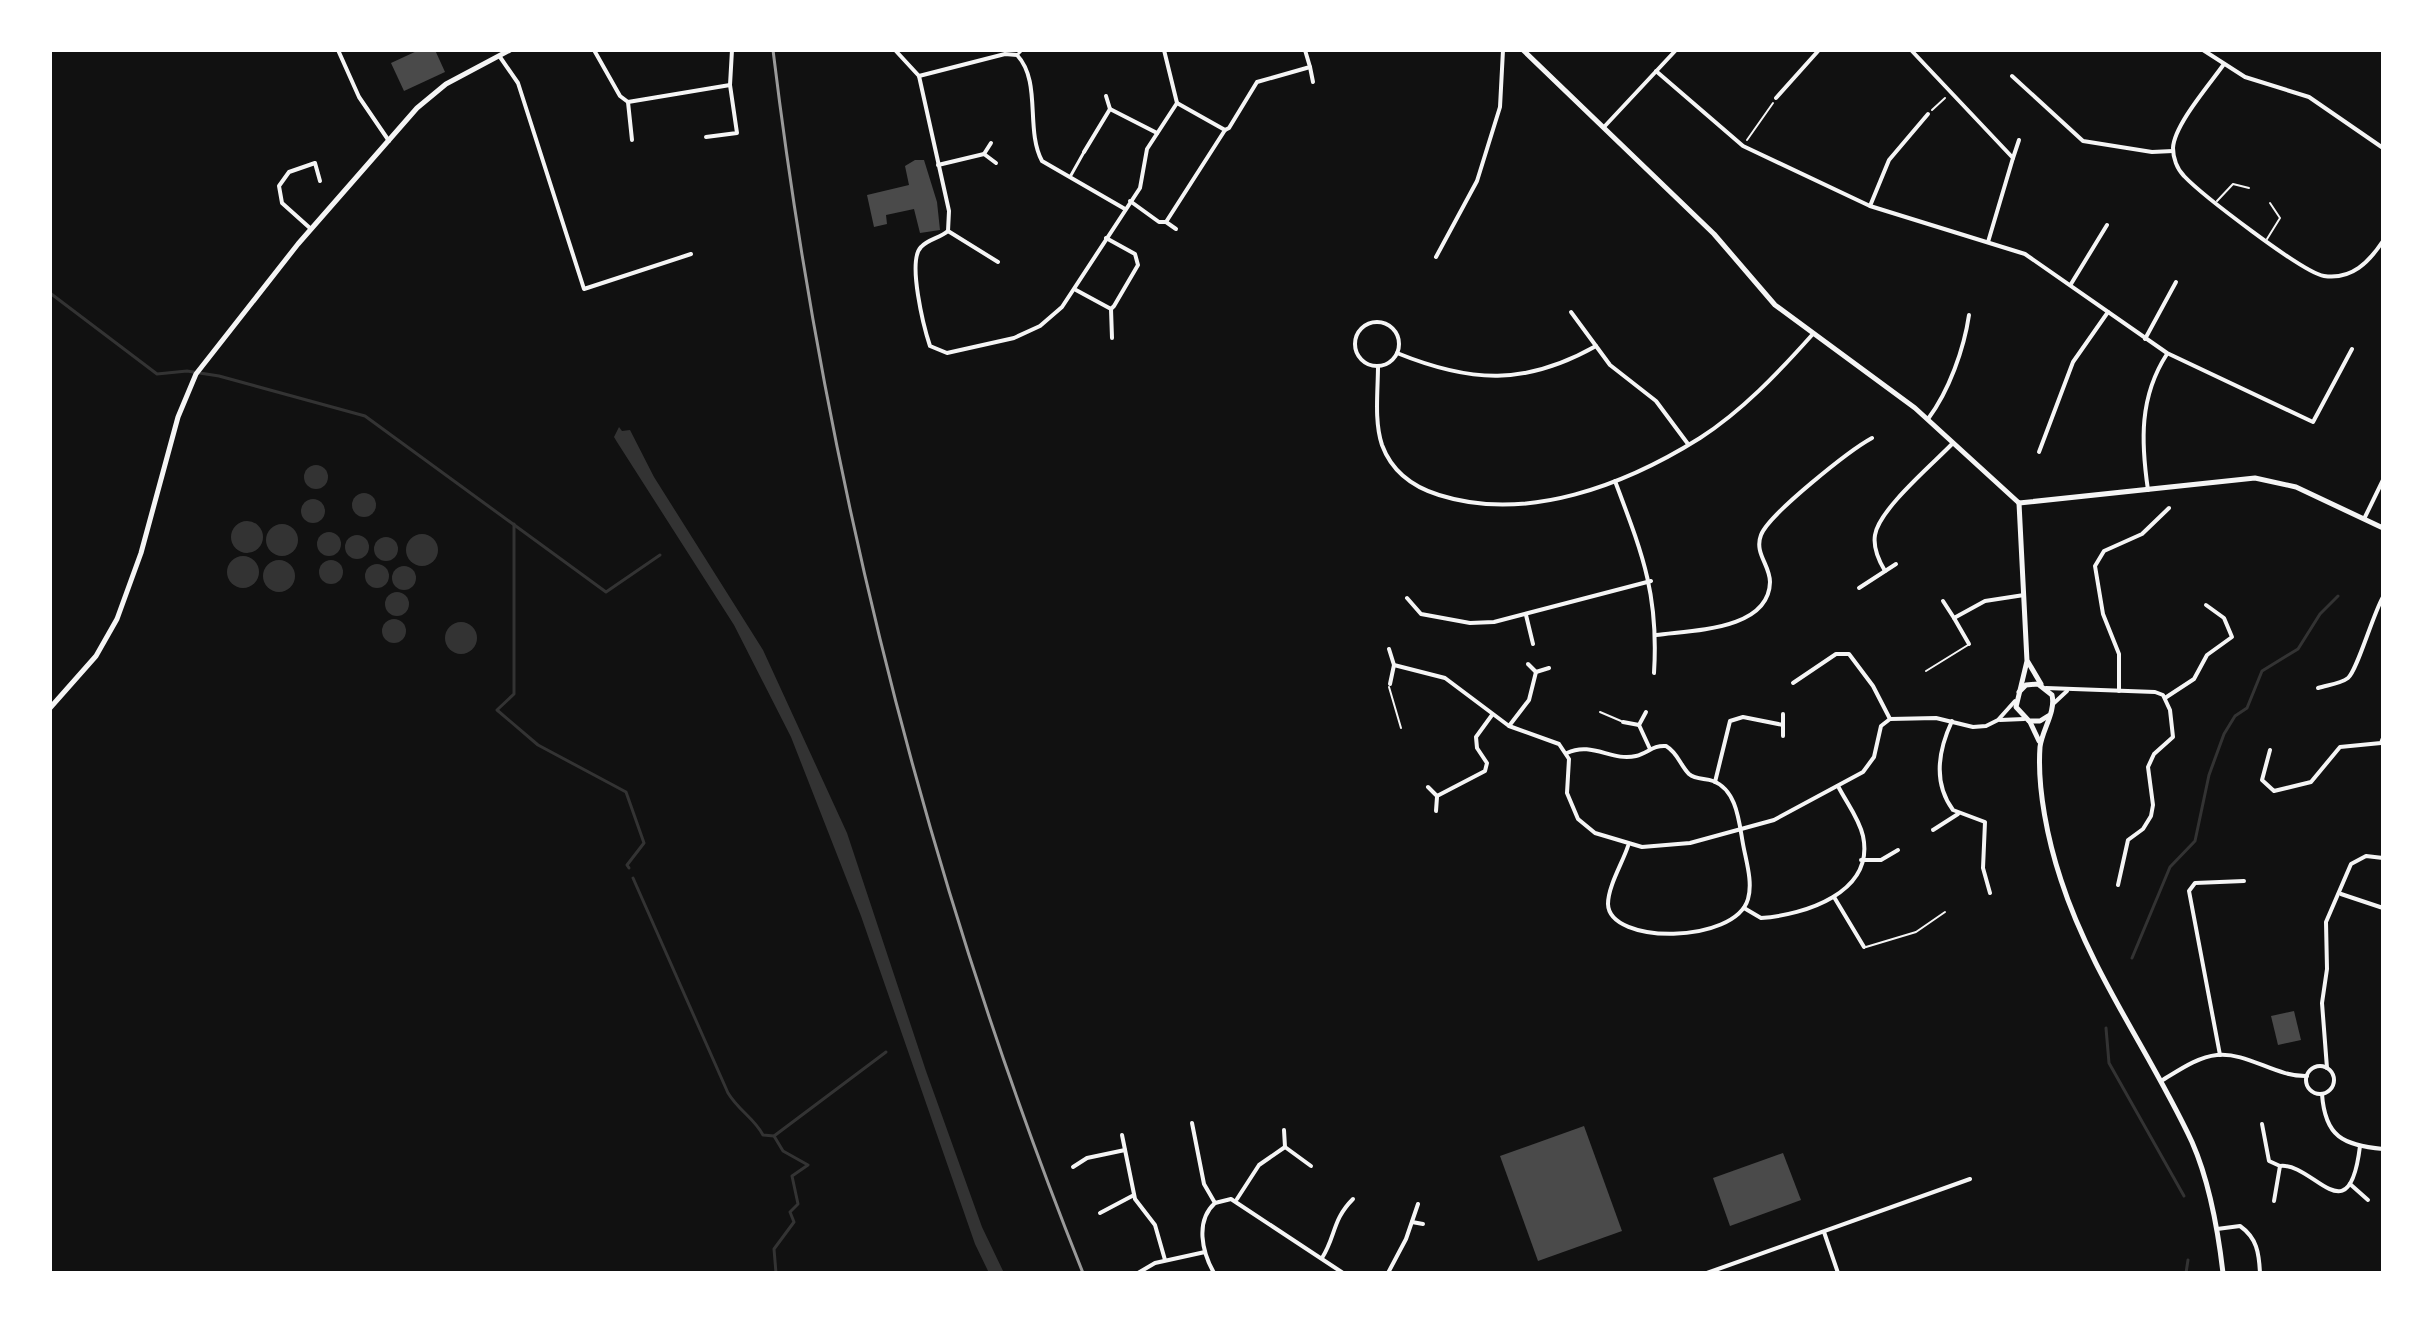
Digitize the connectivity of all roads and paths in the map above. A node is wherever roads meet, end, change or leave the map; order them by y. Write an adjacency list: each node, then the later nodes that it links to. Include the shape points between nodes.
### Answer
1 (338, 50): 36 (street, via 359,97)
2 (510, 50): 15 (street)
3 (594, 50): 26 (street)
4 (732, 50): 22 (street)
5 (895, 50): 19 (street)
6 (1164, 50): 27 (street)
7 (1305, 50): 17 (street)
8 (1503, 50): 64 (street, via 1500,107 1477,181)
9 (1523, 50): 30 (street)
10 (1676, 50): 18 (street)
11 (1819, 50): 25 (street)
12 (1911, 50): 23 (street)
13 (2203, 50): 16 (street)
14 (1019, 52): 19 (street); 46 (street, via 1031,86 1039,156)
15 (500, 57): 36 (street, via 438,90); 63 (street, via 518,83 584,289)
16 (2224, 64): 38 (street, via 2245,77 2309,97); 40 (street, via 2176,134)
17 (1310, 67): 21 (street); 31 (street, via 1257,82)
18 (1656, 71): 30 (street); 39 (street)
19 (919, 76): 45 (street)
20 (2012, 76): 40 (street, via 2083,141)
21 (1313, 82)
22 (730, 85): 26 (street); 33 (street, via 737,133)
23 (1951, 93): 29 (path); 43 (street)
24 (1106, 96): 28 (street)
25 (1776, 98): 39 (path)
26 (628, 102): 34 (street)
27 (1177, 103): 31 (street); 32 (street)
28 (1110, 109): 32 (street); 41 (street)
29 (1928, 114): 52 (street, via 1889,160)
30 (1604, 127): 73 (street, via 1714,234 1765,296)
31 (1225, 130): 54 (street)
32 (1157, 133): 49 (street, via 1144,155 1140,188)
33 (706, 137)
34 (632, 140)
35 (2019, 140): 43 (street)
36 (389, 141): 56 (street)
37 (991, 143): 42 (street)
38 (2382, 145)
39 (1743, 146): 52 (street)
40 (2173, 151): 50 (street, via 2182,174)
41 (1084, 152): 46 (street)
42 (984, 154): 44 (street); 45 (street)
43 (2013, 158): 62 (street)
44 (996, 163)
45 (938, 165): 58 (street, via 951,221)
46 (1070, 177): 53 (street)
47 (320, 181): 56 (street, via 315,163 289,172 279,186 282,203)
48 (2249, 188): 50 (lane, via 2230,185)
49 (1130, 201): 53 (street); 54 (street)
50 (2217, 202): 60 (street)
51 (2270, 203): 60 (lane, via 2280,218)
52 (1870, 206): 62 (street)
53 (1125, 209): 59 (street)
54 (1166, 222): 57 (street)
55 (2107, 225): 67 (street)
56 (311, 229): 127 (street, via 196,374 117,619 96,656)
57 (1176, 229)
58 (948, 231): 65 (street); 68 (street, via 921,246 916,259 924,326 935,351 947,353 1031,331)
59 (1106, 238): 68 (street); 69 (street, via 1135,254 1138,265)
60 (2267, 240): 61 (street, via 2308,270 2326,276 2360,268)
61 (2383, 241)
62 (1988, 242): 67 (street, via 2025,254)
63 (691, 254)
64 (1436, 257)
65 (998, 262)
66 (2176, 282): 77 (street)
67 (2071, 284): 71 (street)
68 (1076, 290): 69 (street)
69 (1111, 309): 76 (street)
70 (1571, 312): 78 (street)
71 (2108, 312): 77 (street); 87 (street, via 2073,362)
72 (1969, 315): 74 (street)
73 (1812, 335): 83 (street); 86 (street, via 1753,396)
74 (1966, 335): 75 (street); 83 (street)
75 (1976, 337)
76 (1112, 338)
77 (2145, 339): 81 (street)
78 (1596, 346): 80 (street, via 1542,371 1497,377 1459,373); 86 (street, via 1618,372 1656,401)
79 (2352, 349): 81 (street, via 2313,422)
80 (1397, 353): 82 (street); 82 (street, via 1393,329 1382,323 1365,326 1356,348 1361,359)
81 (2167, 353): 90 (street, via 2144,417)
82 (1378, 366): 89 (street, via 1383,446 1399,472 1426,491 1466,502 1524,503)
83 (1928, 419): 85 (street)
84 (1872, 438): 106 (street, via 1766,525 1759,548 1770,582 1760,607 1715,629)
85 (1953, 443): 91 (street); 96 (street, via 1878,526 1875,542)
86 (1688, 445): 89 (street)
87 (2039, 452)
88 (2383, 480): 93 (street)
89 (1615, 481): 97 (street)
90 (2148, 490): 91 (street); 93 (street, via 2225,479 2267,480 2296,487)
91 (2019, 503): 99 (street)
92 (2169, 508): 122 (street, via 2142,534 2104,551 2095,566 2103,614 2119,654)
93 (2364, 519): 94 (street)
94 (2383, 528)
95 (1896, 564): 96 (street)
96 (1885, 571): 98 (street)
97 (1651, 581): 104 (street); 106 (street)
98 (1859, 588)
99 (2024, 595): 105 (street, via 1985,601); 110 (street)
100 (2383, 597): 120 (street, via 2367,627 2356,669 2346,680)
101 (1407, 598): 104 (street, via 1421,614 1458,621 1494,622)
102 (1943, 601): 105 (street)
103 (2206, 605): 124 (street, via 2224,618 2232,637 2207,655 2194,679)
104 (1526, 615): 107 (street)
105 (1954, 618): 108 (street)
106 (1656, 635): 116 (street)
107 (1533, 644)
108 (1969, 644): 114 (lane)
109 (1389, 649): 112 (street)
110 (2027, 661): 119 (street); 123 (street)
111 (1528, 664): 115 (street)
112 (1394, 665): 118 (street); 131 (street, via 1445,678)
113 (1549, 668): 115 (street)
114 (1926, 671)
115 (1536, 672): 140 (street, via 1529,700)
116 (1654, 673)
117 (1793, 683): 133 (street, via 1836,654 1849,654)
118 (1390, 684): 141 (lane)
119 (2044, 686): 121 (street); 123 (street, via 2029,684); 126 (street)
120 (2318, 688)
121 (2067, 691): 122 (street); 126 (street)
122 (2119, 691): 124 (street, via 2155,692)
123 (2019, 692): 125 (street)
124 (2165, 698): 161 (street, via 2173,737 2148,767 2151,816 2128,840)
125 (2015, 701): 134 (street); 135 (street)
126 (2053, 704): 132 (street)
127 (50, 708)
128 (1600, 712): 137 (lane)
129 (1646, 712): 138 (street)
130 (1783, 714): 139 (street)
131 (1492, 715): 140 (street); 151 (street, via 1476,737 1485,771)
132 (2049, 715): 135 (street); 144 (street)
133 (1890, 719): 136 (street); 149 (street, via 1881,726 1868,768)
134 (1998, 720): 135 (street); 136 (street, via 1973,727)
135 (2027, 720): 144 (street)
136 (1952, 721): 153 (street, via 1939,780)
137 (1623, 722): 138 (street)
138 (1639, 725): 145 (street)
139 (1783, 725): 142 (street); 148 (street, via 1743,717 1730,721)
140 (1509, 726): 147 (street, via 1555,741)
141 (1401, 728)
142 (1783, 736)
143 (2382, 742): 146 (street, via 2340,747 2311,782 2274,791 2262,780)
144 (2040, 746): 172 (street, via 2045,803 2062,883 2102,975)
145 (1650, 749): 147 (street, via 1636,756 1584,747); 148 (street, via 1669,748 1691,775)
146 (2270, 750)
147 (1567, 753): 156 (street, via 1567,793 1575,815 1595,833)
148 (1715, 782): 155 (street, via 1729,794)
149 (1838, 786): 155 (street, via 1774,820); 159 (street, via 1862,834)
150 (1428, 787): 151 (street)
151 (1437, 796): 152 (street)
152 (1436, 811)
153 (1958, 814): 154 (street); 162 (street, via 1985,822 1983,868)
154 (1933, 830)
155 (1740, 831): 156 (street, via 1665,847); 165 (street, via 1750,885)
156 (1629, 845): 165 (street, via 1609,898 1615,919 1647,931 1684,934 1719,926)
157 (1898, 850): 159 (street, via 1881,860)
158 (2383, 858): 163 (street, via 2355,860)
159 (1861, 860): 164 (street, via 1853,879)
160 (2244, 881): 169 (street, via 2195,883 2189,891)
161 (2118, 885)
162 (1990, 893)
163 (2341, 894): 166 (street); 170 (street, via 2325,930 2322,1003)
164 (1834, 897): 165 (street, via 1765,918); 168 (street)
165 (1744, 908)
166 (2383, 908)
167 (1945, 912): 168 (lane, via 1910,935)
168 (1864, 947)
169 (2220, 1055): 171 (street); 172 (street)
170 (2327, 1068): 171 (street, via 2317,1067); 173 (street, via 2334,1082)
171 (2307, 1076): 173 (street, via 2309,1087)
172 (2161, 1081): 197 (street, via 2193,1145)
173 (2322, 1094): 178 (street, via 2328,1124 2347,1142)
174 (1192, 1123): 192 (street, via 1204,1184)
175 (2262, 1124): 183 (street, via 2269,1161)
176 (1284, 1130): 179 (street)
177 (1122, 1135): 181 (street)
178 (2360, 1146): 180 (street); 186 (street)
179 (1285, 1147): 182 (street); 188 (street, via 1259,1165)
180 (2383, 1149)
181 (1125, 1150): 184 (street, via 1087,1158); 187 (street)
182 (1311, 1166)
183 (2280, 1166): 186 (street, via 2294,1166 2323,1189 2339,1191); 191 (street)
184 (1073, 1167)
185 (1970, 1179): 198 (street)
186 (2350, 1184): 190 (street)
187 (1134, 1195): 194 (street); 201 (street, via 1155,1225)
188 (1237, 1199): 192 (street); 200 (street)
189 (1353, 1199): 200 (street, via 1335,1221)
190 (2368, 1200)
191 (2274, 1201)
192 (1215, 1203): 199 (street, via 1204,1220)
193 (1418, 1204): 195 (street)
194 (1100, 1213)
195 (1412, 1222): 196 (street); 205 (street)
196 (1423, 1224)
197 (2216, 1230): 208 (street); 209 (street, via 2246,1230 2256,1243)
198 (1824, 1232): 206 (street); 207 (street)
199 (1205, 1252): 201 (street); 203 (street)
200 (1322, 1258): 204 (street)
201 (1165, 1260): 202 (street)
202 (1138, 1273)
203 (1214, 1273)
204 (1343, 1273)
205 (1388, 1273)
206 (1707, 1273)
207 (1838, 1273)
208 (2223, 1273)
209 (2260, 1273)

